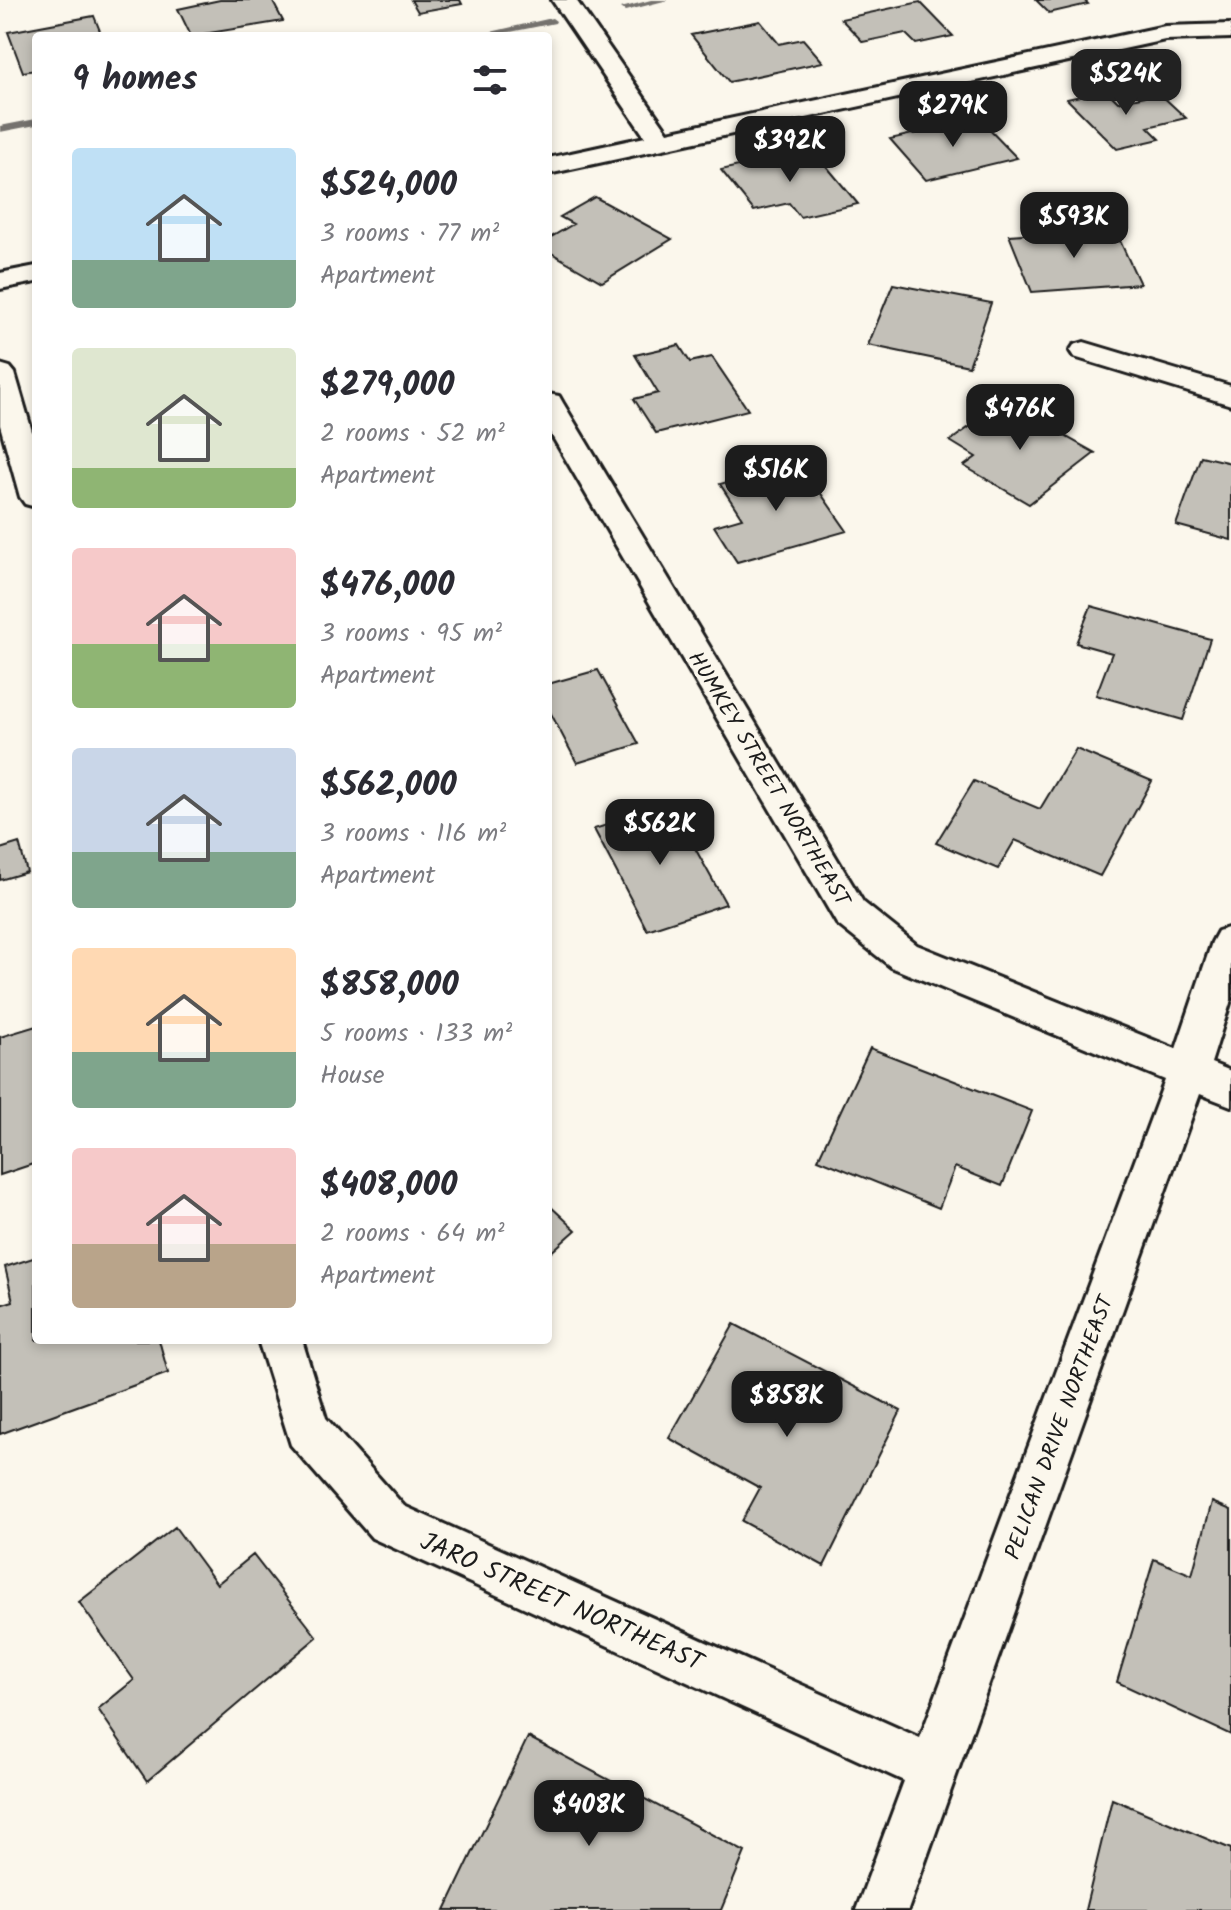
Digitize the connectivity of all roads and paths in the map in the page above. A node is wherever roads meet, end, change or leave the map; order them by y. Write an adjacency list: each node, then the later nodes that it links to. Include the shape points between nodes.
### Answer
1 (564, 0): 3 (street)
2 (1231, 31): 3 (street, via 1165,33)
3 (661, 141): 4 (street)
4 (552, 165)
5 (32, 275): 6 (street)
6 (0, 281)
7 (1084, 351): 9 (street)
8 (0, 373): 11 (street)
9 (1231, 396)
10 (552, 410): 13 (street, HUMKEY STREET NORTHEAST, via 850,913 904,956)
11 (32, 483)
12 (1231, 942): 13 (street, PELICAN DRIVE NORTHEAST)
13 (1188, 1072): 14 (street, HUMKEY STREET NORTHEAST); 16 (street, PELICAN DRIVE NORTHEAST)
14 (1231, 1089)
15 (281, 1344): 16 (street, JARO STREET NORTHEAST, via 307,1430 388,1522)
16 (933, 1769): 17 (street, PELICAN DRIVE NORTHEAST)
17 (882, 1910)

